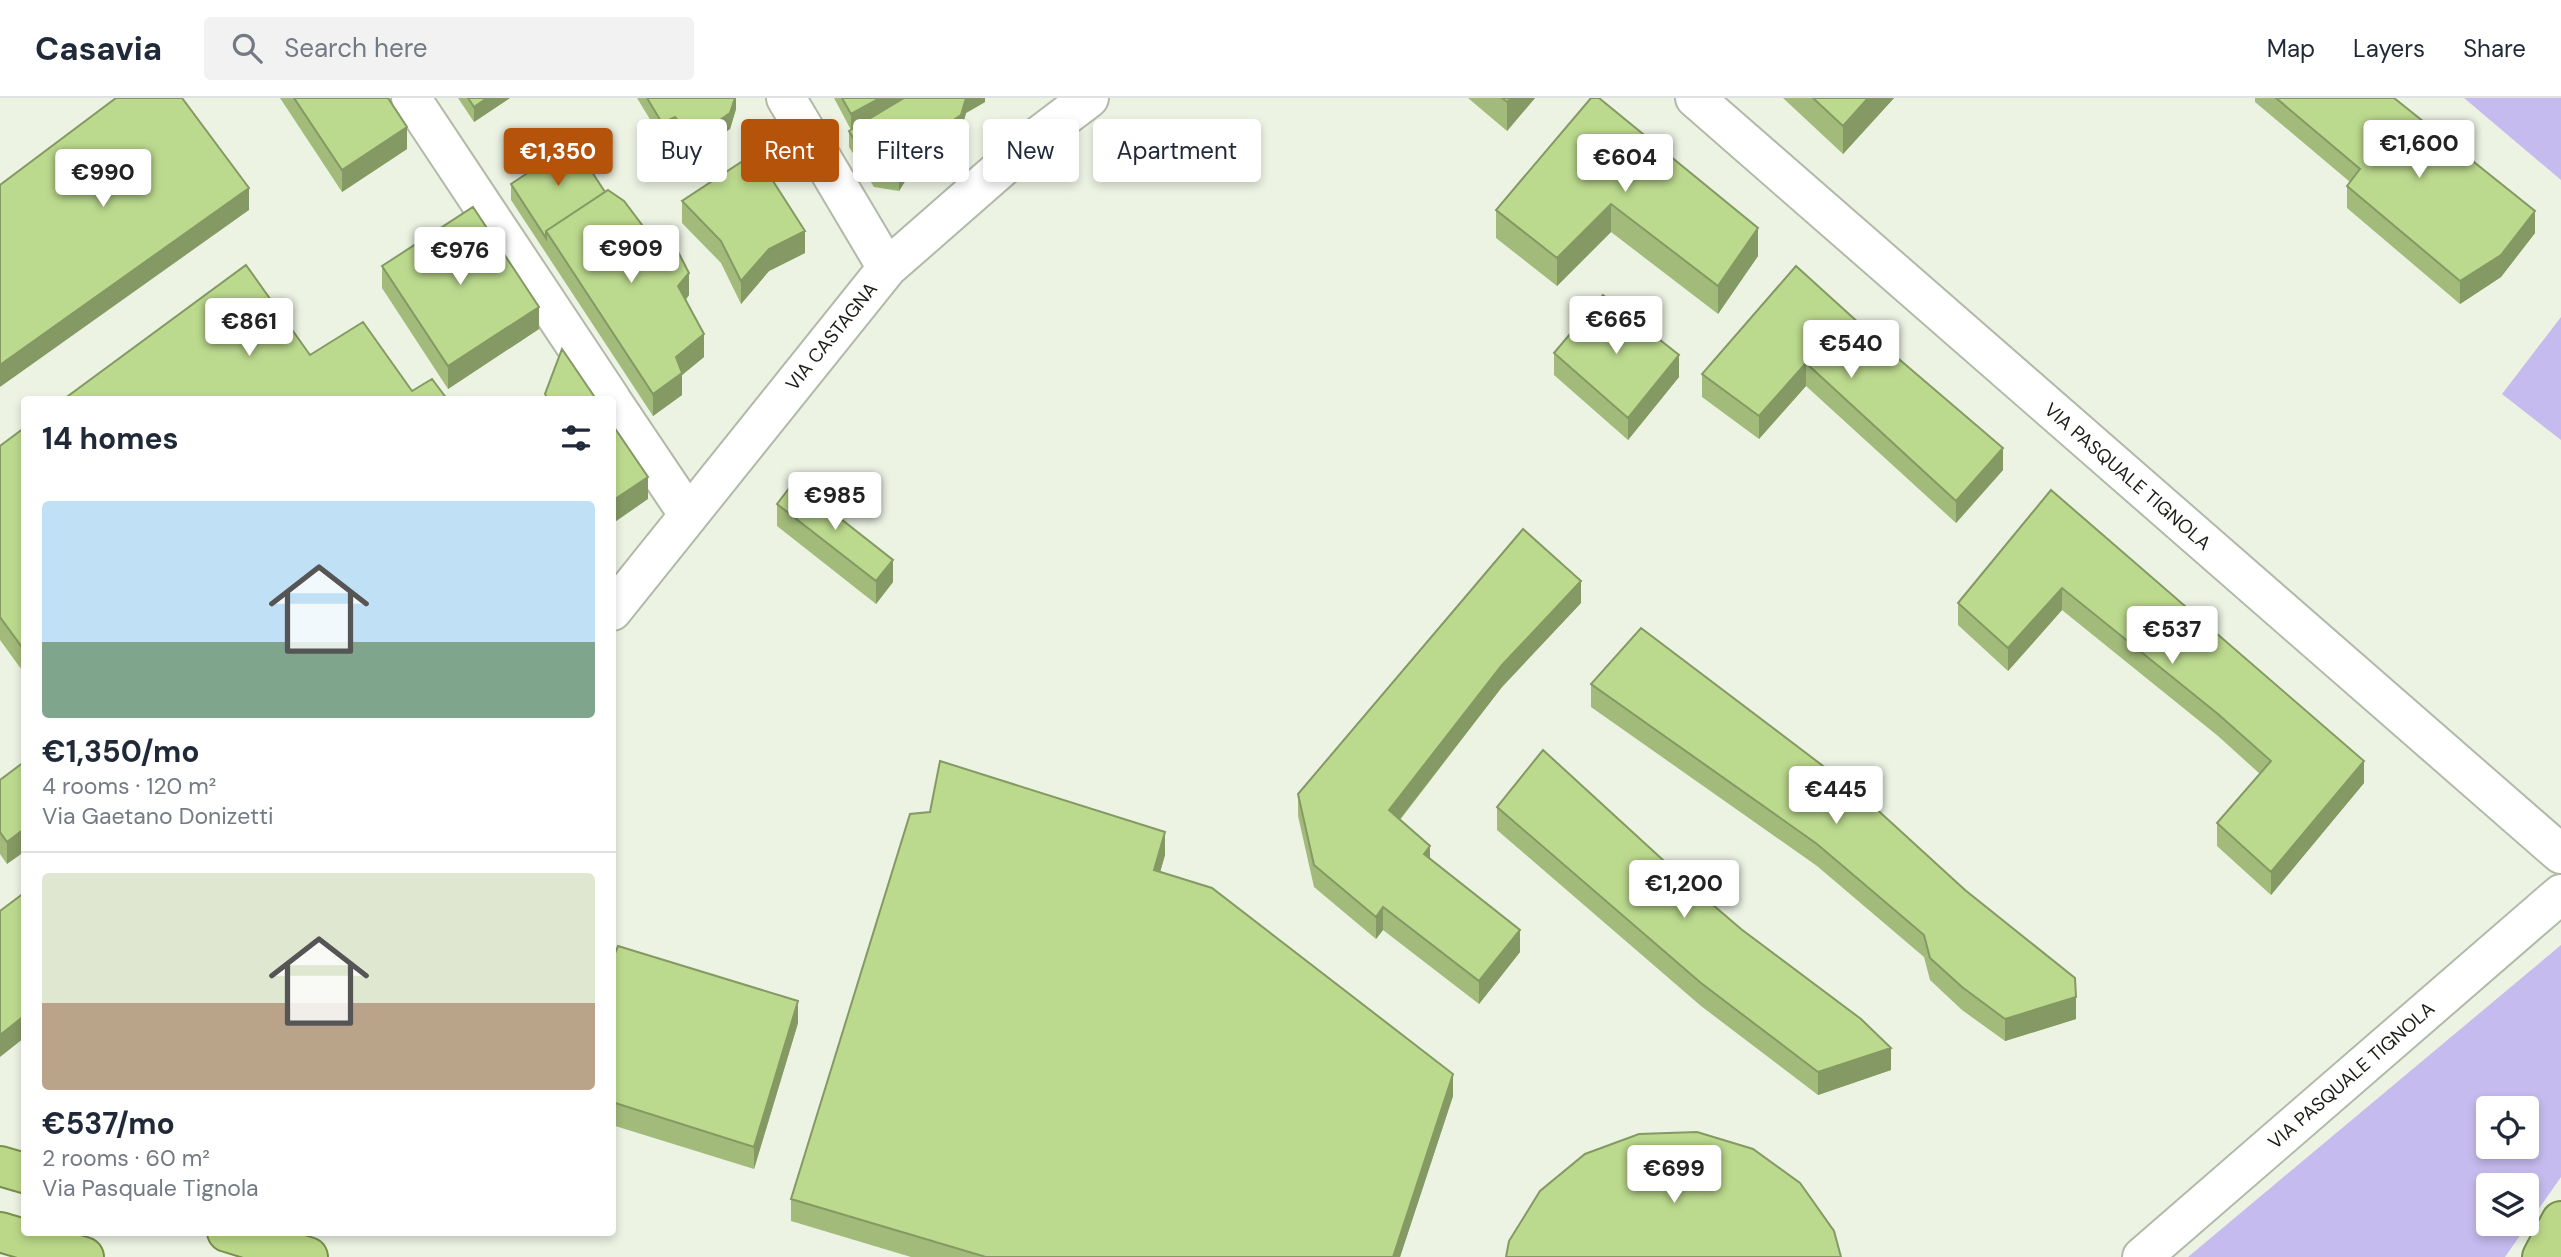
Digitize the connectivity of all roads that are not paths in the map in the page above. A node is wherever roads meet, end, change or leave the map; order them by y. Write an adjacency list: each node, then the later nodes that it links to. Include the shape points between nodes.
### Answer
1 (411, 98): 6 (street)
2 (786, 98): 5 (street)
3 (1089, 98): 5 (street, VIA CASTAGNA, via 1031,142)
4 (1695, 98): 10 (street, VIA PASQUALE TIGNOLA)
5 (887, 268): 8 (street, VIA CASTAGNA)
6 (609, 396)
7 (616, 406): 8 (street)
8 (688, 514): 9 (street, VIA CASTAGNA)
9 (616, 606)
10 (2561, 854)
11 (2561, 894): 19 (street, VIA PASQUALE TIGNOLA)
12 (0, 1166): 13 (highway)
13 (21, 1172)
14 (2561, 1221): 20 (highway)
15 (0, 1232): 17 (highway)
16 (266, 1237): 18 (highway)
17 (84, 1257)
18 (308, 1257)
19 (2142, 1257)
20 (2542, 1257)

